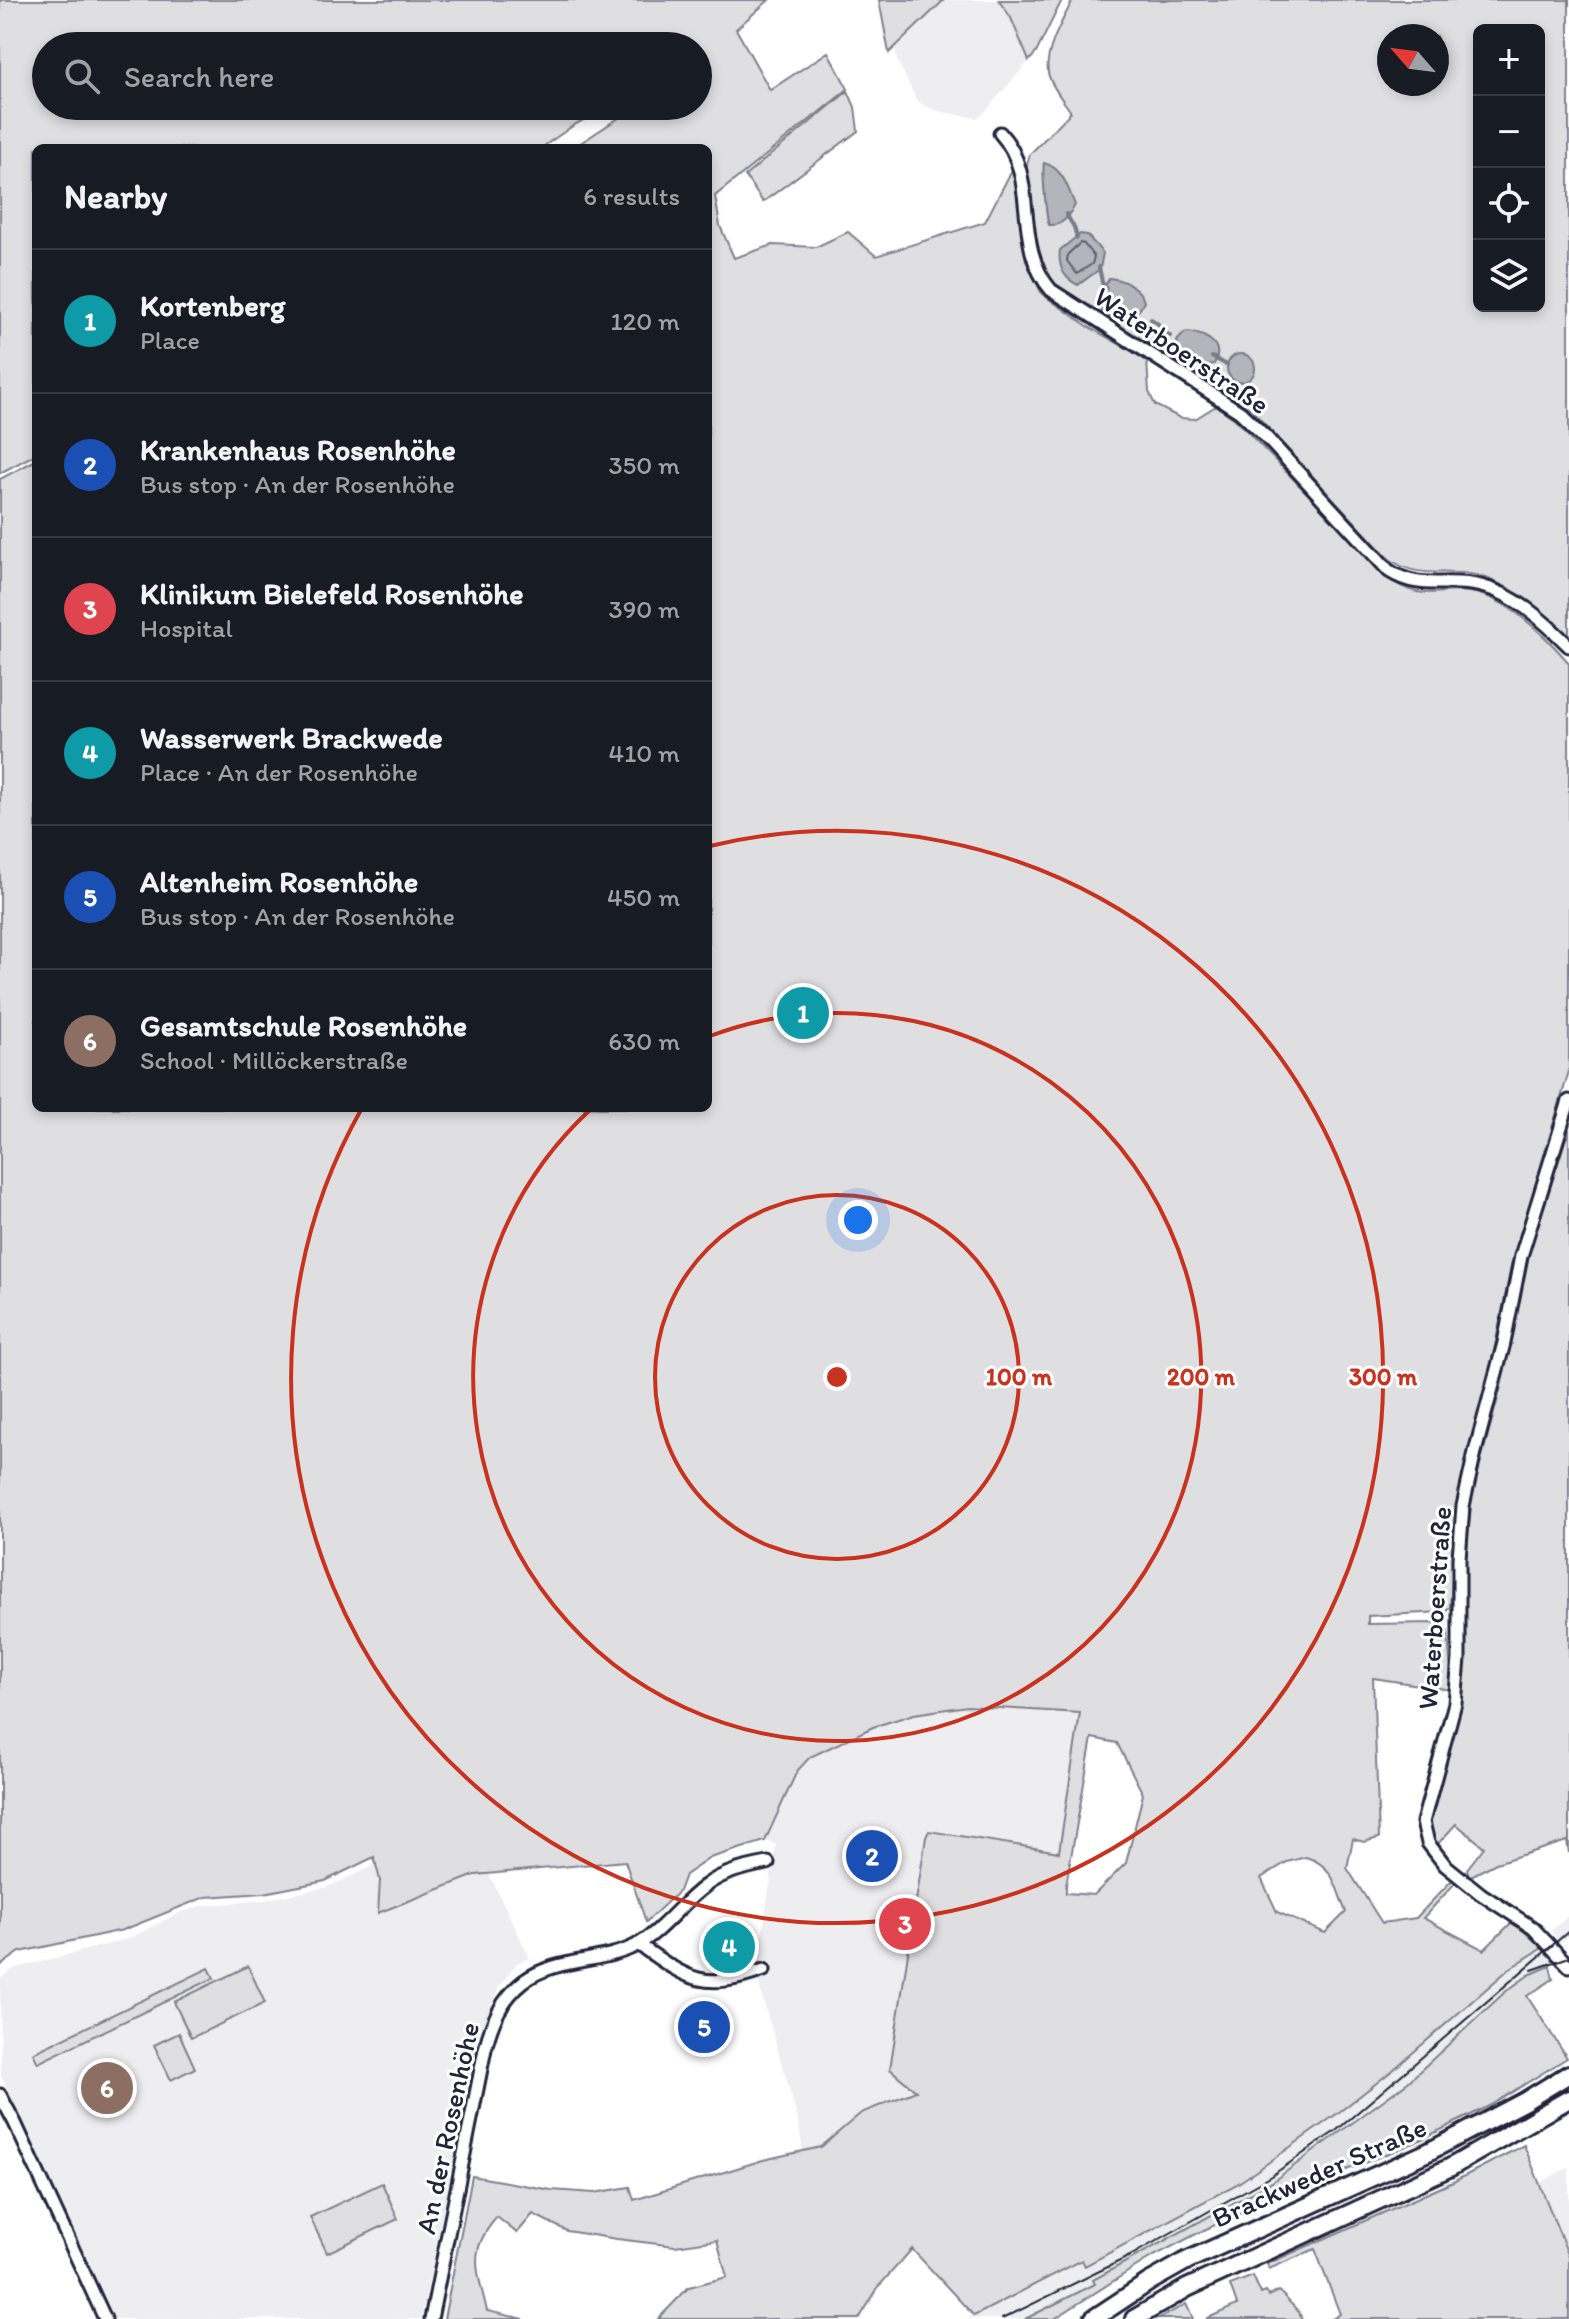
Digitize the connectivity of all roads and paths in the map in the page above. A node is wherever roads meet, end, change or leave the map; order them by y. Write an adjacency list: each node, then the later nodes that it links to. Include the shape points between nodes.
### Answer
1 (1000, 133): 2 (street, Waterboerstraße, via 1020,166 1031,251 1051,290 1240,412 1389,571 1412,582 1468,584 1495,591 1537,616)
2 (1569, 646)
3 (1569, 1101): 6 (street, Waterboerstraße, via 1521,1256 1463,1506 1455,1703 1423,1822 1428,1843 1445,1865 1526,1922)
4 (768, 1863): 5 (street, An der Rosenhöhe, via 711,1882)
5 (638, 1944): 7 (street, via 671,1968 704,1981 733,1981); 12 (street, An der Rosenhöhe, via 531,1977 500,2008 485,2049)
6 (1569, 1966)
7 (764, 1970)
8 (1569, 2074): 13 (main road, Brackweder Straße, via 1442,2146 1188,2260)
9 (0, 2095): 11 (street)
10 (1569, 2099): 14 (main road, Brackweder Straße, via 1451,2167 1210,2276)
11 (105, 2319)
12 (431, 2319)
13 (1093, 2319)
14 (1134, 2319)

